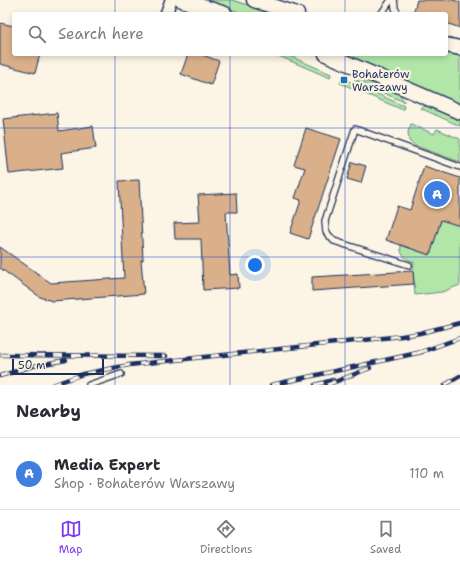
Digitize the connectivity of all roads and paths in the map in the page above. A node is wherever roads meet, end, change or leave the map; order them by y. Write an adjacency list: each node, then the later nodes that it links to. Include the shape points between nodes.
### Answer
1 (171, 0): 6 (street)
2 (182, 0): 7 (street)
3 (254, 0): 8 (street)
4 (391, 0): 9 (lane)
5 (394, 0): 10 (lane)
6 (167, 12)
7 (219, 12)
8 (291, 12)
9 (382, 12)
10 (397, 12)
11 (448, 45): 12 (street)
12 (460, 48)
13 (331, 56): 14 (street)
14 (460, 112)
15 (460, 167): 16 (lane, via 355,129 325,221 326,232 334,241)
16 (409, 264)
17 (122, 374): 18 (lane)
18 (89, 385)

